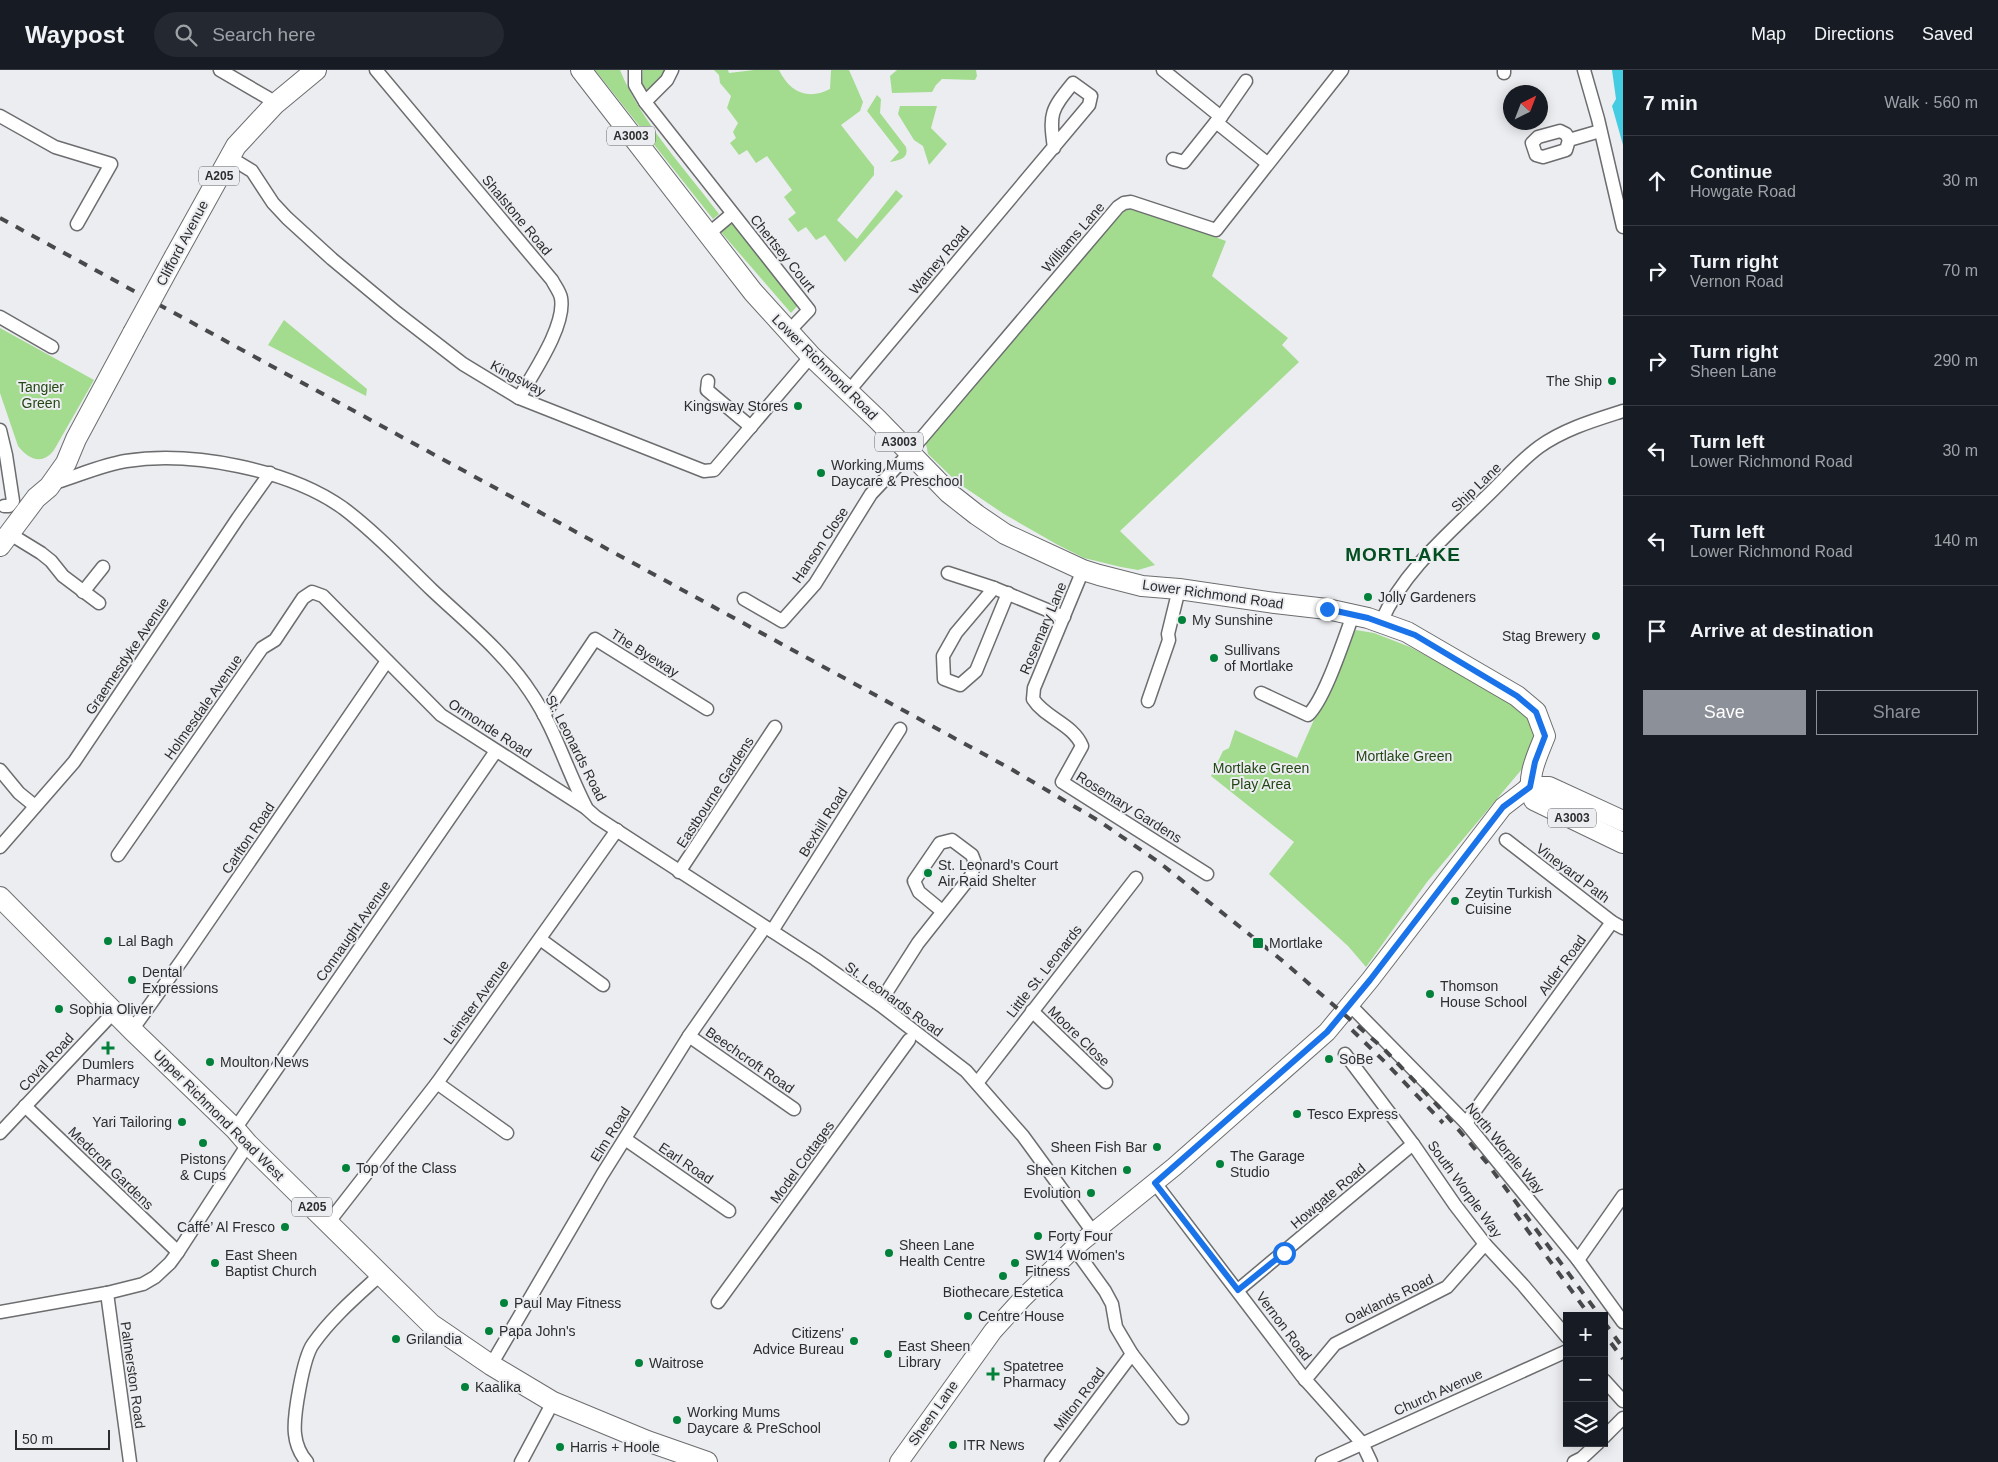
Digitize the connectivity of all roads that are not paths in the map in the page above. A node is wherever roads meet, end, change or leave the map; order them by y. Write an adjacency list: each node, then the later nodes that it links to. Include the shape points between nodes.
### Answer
1 (220, 70): 12 (street)
2 (316, 70): 12 (main road, Clifford Avenue / A205)
3 (376, 70): 31 (street, Shalstone Road, via 552,280 561,296 561,314 556,330)
4 (582, 70): 24 (main road, Lower Richmond Road / A3003)
5 (635, 70): 11 (street, Chertsey Court, via 635,85)
6 (672, 70): 11 (street, via 667,80)
7 (1164, 70): 14 (street)
8 (1342, 70): 20 (street, Williams Lane)
9 (1584, 70): 15 (street)
10 (1246, 81): 14 (street)
11 (645, 102): 21 (street, Chertsey Court)
12 (275, 104): 18 (main road, Clifford Avenue / A205)
13 (0, 116): 22 (street, via 55,147 111,164)
14 (1219, 120): 19 (street, via 1184,162); 20 (street)
15 (1600, 130): 16 (street); 23 (street)
16 (1569, 140)
17 (1054, 148): 17 (street, Watney Road, via 1089,105 1091,96 1073,83 1056,104 1051,123); 30 (street, Watney Road)
18 (229, 157): 31 (street, Kingsway, via 252,171 287,218 397,313 463,364); 35 (main road, Clifford Avenue / A205, bridge)
19 (1173, 159)
20 (1267, 163): 36 (street, Williams Lane, via 1216,230 1131,202 1118,207)
21 (732, 214): 24 (street, Chertsey Court); 26 (street, Chertsey Court, via 809,310)
22 (77, 224)
23 (1623, 228)
24 (707, 235): 26 (main road, Lower Richmond Road / A3003)
25 (0, 317): 27 (street)
26 (788, 332): 28 (main road, Lower Richmond Road / A3003)
27 (52, 347)
28 (811, 356): 30 (main road, Lower Richmond Road / A3003); 33 (street, Kingsway)
29 (708, 381): 33 (street, via 707,390)
30 (848, 392): 36 (main road, Lower Richmond Road / A3003)
31 (518, 398): 33 (street, Kingsway, via 704,471 714,470)
32 (1623, 411): 54 (street, Ship Lane, via 1580,425 1539,447 1410,574 1392,597)
33 (751, 426)
34 (0, 430): 40 (street, via 13,501)
35 (76, 439): 38 (main road, Clifford Avenue / A205); 39 (main road, Clifford Avenue / A205, via 58,458)
36 (908, 453): 43 (main road, Lower Richmond Road / A3003, via 949,493 984,520 1005,534); 50 (street, Hanson Close, via 871,494 815,584 782,621)
37 (270, 473): 38 (street, St. Leonards Road, via 186,460 127,461 97,467 57,482); 59 (street, St. Leonards Road, via 308,488 342,508 373,533 496,650 520,677); 66 (street, Graemesdyke Avenue, via 74,762)
38 (54, 480): 39 (main road, Clifford Avenue / A205)
39 (36, 498): 41 (main road, Clifford Avenue / A205)
40 (4, 506)
41 (5, 540): 47 (street, via 51,561)
42 (103, 567): 47 (street)
43 (1083, 570): 46 (main road, Lower Richmond Road / A3003, via 1142,586); 53 (street, Rosemary Lane)
44 (948, 573): 45 (street)
45 (994, 588): 48 (street); 48 (street, via 956,633 943,656 944,679 960,685 976,671)
46 (1179, 588): 52 (main road, Lower Richmond Road / A3003); 57 (street, via 1169,640)
47 (83, 592): 51 (street)
48 (1008, 593): 53 (street)
49 (323, 596): 55 (street, Ormonde Road); 73 (street, Holmesdale Avenue, via 312,592 303,598 275,640 262,648)
50 (744, 599)
51 (99, 604)
52 (1353, 615): 54 (main road, Lower Richmond Road / A3003); 56 (street, via 1314,710 1308,715)
53 (1064, 617): 63 (street, Rosemary Lane, via 1032,699 1079,739 1082,746)
54 (1381, 622): 65 (main road, Lower Richmond Road / A3003, via 1415,635 1517,696 1536,712 1545,736)
55 (387, 661): 62 (street, Ormonde Road, via 441,716); 87 (street, Carlton Road)
56 (1261, 693)
57 (1148, 700)
58 (707, 709): 59 (street, The Byeway, via 595,639)
59 (544, 715): 67 (street, St. Leonards Road)
60 (775, 728): 74 (street, Eastbourne Gardens)
61 (900, 730): 80 (street, Bexhill Road)
62 (496, 751): 67 (street, Ormonde Road); 99 (street, Connaught Avenue)
63 (1079, 754): 75 (street, Rosemary Gardens, via 1062,782)
64 (0, 770): 66 (street)
65 (1530, 787): 68 (main road, A3003, via 1549,787); 71 (main road, A3003, via 1536,802); 84 (main road, Sheen Lane, via 1503,807)
66 (35, 806): 72 (street, Graemesdyke Avenue)
67 (587, 808): 69 (street, St. Leonards Road)
68 (1623, 821)
69 (617, 830): 74 (street, St. Leonards Road); 81 (street, Leinster Avenue)
70 (1506, 840): 79 (street, Vineyard Path)
71 (1623, 843)
72 (0, 847)
73 (118, 856)
74 (679, 872): 80 (street, St. Leonards Road)
75 (1207, 874)
76 (1136, 878): 86 (street, Little St. Leonards)
77 (0, 897): 85 (main road, Upper Richmond Road West / A205)
78 (942, 911): 78 (street, via 971,876 975,863 972,855 952,840 940,843 914,881 919,892); 83 (street)
79 (1617, 925): 96 (street, Alder Road)
80 (769, 929): 83 (street, St. Leonards Road); 88 (street, Elm Road)
81 (540, 939): 82 (street); 92 (street, Leinster Avenue)
82 (603, 985)
83 (878, 1004): 93 (street, St. Leonards Road, via 966,1071)
84 (1350, 1005): 96 (street, North Worple Way); 102 (main road, Sheen Lane, via 1322,1036)
85 (114, 1012): 87 (main road, Upper Richmond Road West / A205); 94 (street, Coval Road)
86 (1032, 1012): 91 (street, Moore Close); 93 (street, Little St. Leonards)
87 (132, 1030): 99 (main road, Upper Richmond Road West / A205)
88 (689, 1036): 95 (street, Beechcroft Road); 100 (street, Elm Road)
89 (909, 1040): 114 (street, Model Cottages)
90 (1345, 1054): 101 (street, South Worple Way)
91 (1106, 1082)
92 (437, 1083): 98 (street); 105 (street, Leinster Avenue)
93 (977, 1083): 106 (street, St. Leonards Road, via 1023,1136)
94 (25, 1106): 97 (street, Coval Road); 109 (street, Medcroft Gardens)
95 (794, 1109)
96 (1466, 1122): 110 (street, North Worple Way)
97 (0, 1132)
98 (507, 1133)
99 (241, 1136): 105 (main road, Upper Richmond Road West / A205); 109 (street, Connaught Avenue)
100 (625, 1140): 104 (street, Earl Road); 120 (street, Elm Road)
101 (1413, 1144): 107 (street, South Worple Way); 112 (street, Howgate Road)
102 (1155, 1183): 106 (main road, Sheen Lane); 112 (street, Vernon Road)
103 (1623, 1196): 110 (street)
104 (729, 1211)
105 (328, 1223): 111 (main road, Upper Richmond Road West / A205)
106 (1093, 1232): 108 (main road, Sheen Lane)
107 (1485, 1244): 117 (street, South Worple Way); 121 (street, Oaklands Road, via 1447,1287 1335,1344)
108 (1074, 1248): 119 (street, via 1105,1291 1112,1304 1116,1327); 134 (main road, Sheen Lane, via 993,1331)
109 (178, 1252): 113 (street, Connaught Avenue, via 155,1277 143,1284)
110 (1578, 1260): 116 (street, North Worple Way)
111 (380, 1275): 120 (main road, Upper Richmond Road West / A205, via 431,1324); 131 (street, via 311,1346 302,1378 295,1435 301,1455)
112 (1238, 1290): 121 (street, Vernon Road)
113 (107, 1293): 115 (street, Connaught Avenue); 130 (street, Palmerston Road)
114 (718, 1302)
115 (0, 1312)
116 (1623, 1322)
117 (1563, 1332)
118 (1563, 1353): 128 (street, Church Avenue)
119 (1132, 1354): 125 (street); 135 (street, Milton Road)
120 (491, 1364): 124 (main road, Upper Richmond Road West / A205)
121 (1305, 1380): 128 (street, Vernon Road)
122 (1608, 1384): 123 (street)
123 (1623, 1401)
124 (553, 1402): 132 (street); 133 (main road, Upper Richmond Road West / A205)
125 (1182, 1418)
126 (1623, 1418): 127 (street)
127 (1608, 1433)
128 (1362, 1443): 136 (street, Church Avenue); 137 (street, Vernon Road)
129 (1594, 1447): 138 (street)
130 (130, 1462)
131 (307, 1462)
132 (521, 1462)
133 (707, 1462)
134 (899, 1462)
135 (1051, 1462)
136 (1322, 1462)
137 (1371, 1462)
138 (1574, 1462)

